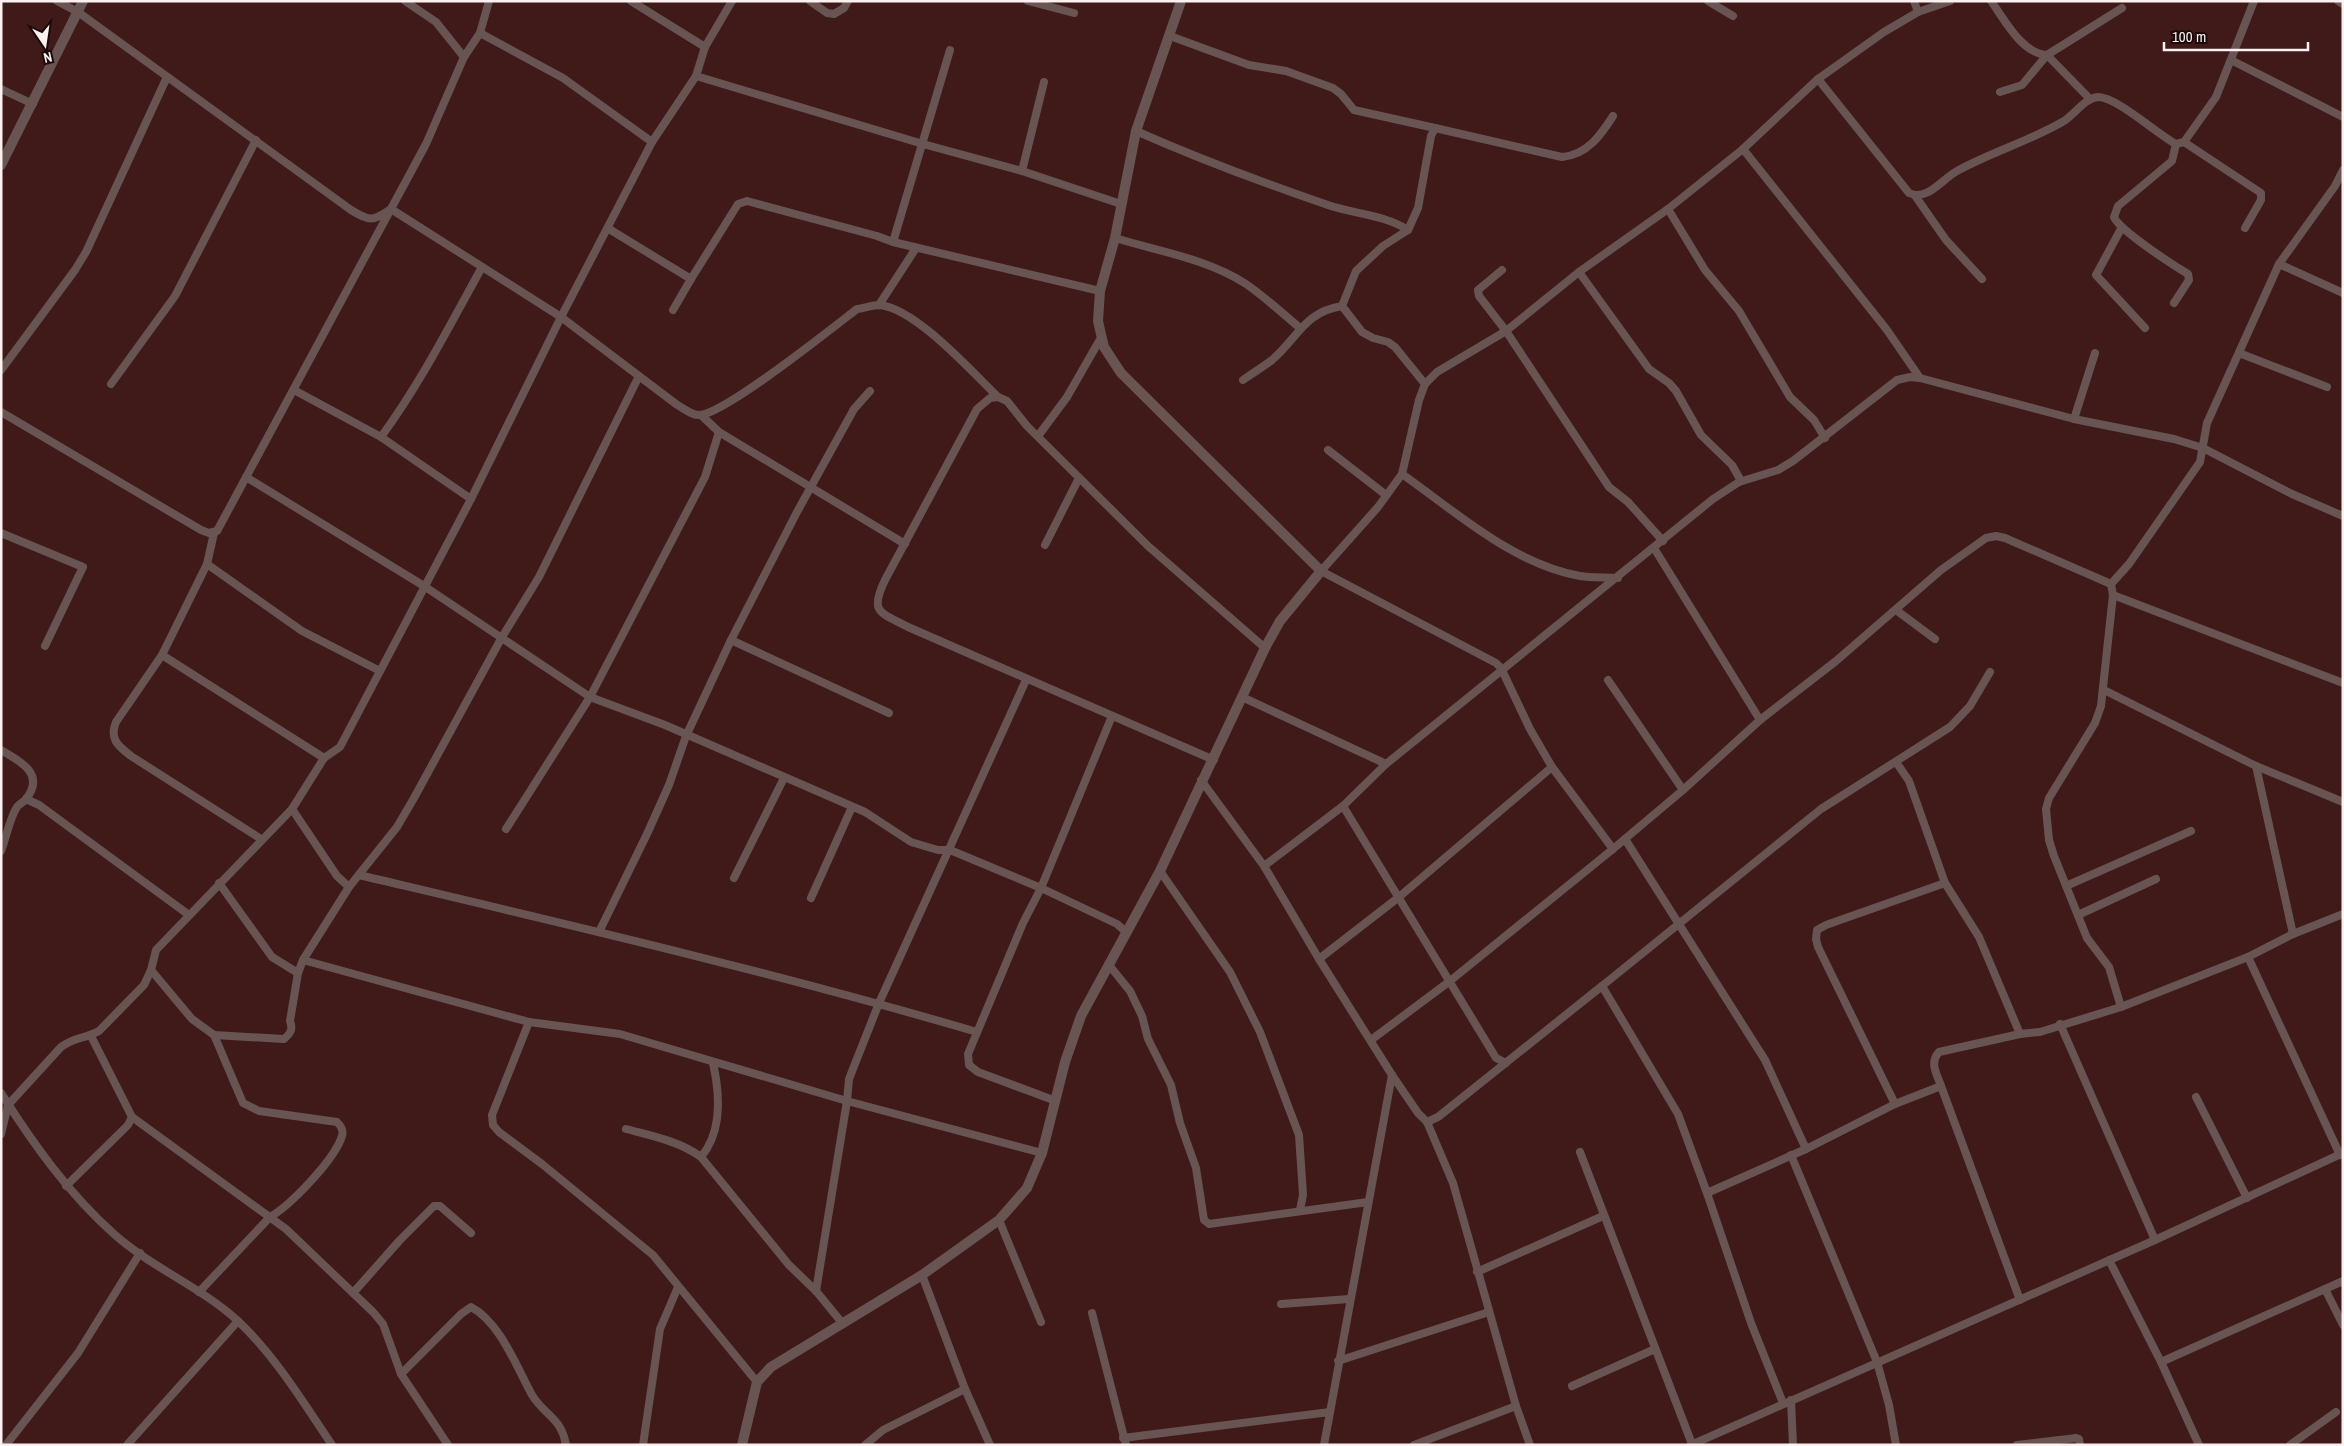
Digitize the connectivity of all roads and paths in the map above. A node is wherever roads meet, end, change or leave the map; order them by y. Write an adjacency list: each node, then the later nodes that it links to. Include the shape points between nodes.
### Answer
1 (57, 1): 19 (street)
2 (83, 1): 19 (street)
3 (405, 1): 28 (street, via 436,22)
4 (489, 1): 23 (street)
5 (631, 1): 25 (street)
6 (732, 1): 25 (street)
7 (810, 1): 8 (street, via 834,14)
8 (848, 1)
9 (1028, 1): 21 (street)
10 (1182, 1): 24 (street)
11 (1708, 1): 22 (street)
12 (1914, 1): 20 (street)
13 (1950, 1): 20 (street)
14 (1991, 1): 27 (street, via 2028,48 2036,54)
15 (2254, 1): 29 (street)
16 (2338, 1): 17 (street)
17 (2343, 4)
18 (2122, 8): 27 (street)
19 (78, 12): 31 (street); 37 (street)
20 (1918, 12): 32 (street)
21 (1074, 13)
22 (1733, 16)
23 (480, 33): 28 (street); 43 (street, via 564,78)
24 (1170, 36): 40 (street, via 1249,65 1286,71 1333,88 1354,110); 41 (street)
25 (705, 47): 30 (street)
26 (950, 50): 45 (street)
27 (2047, 55): 35 (street, via 2022,85); 36 (street)
28 (464, 57): 54 (street, via 426,144)
29 (2231, 60): 39 (street); 44 (street, via 2216,98)
30 (696, 76): 43 (street); 45 (street)
31 (167, 77): 42 (street); 82 (street, via 86,252)
32 (1818, 79): 46 (street); 52 (street, via 1909,193)
33 (1044, 82): 49 (street)
34 (1, 89): 37 (street)
35 (2000, 92)
36 (2090, 99): 44 (street, via 2101,97); 52 (street, via 2066,120 2018,145 1957,170 1929,192)
37 (32, 104): 47 (street)
38 (1613, 116): 40 (street, via 1599,137 1585,149 1562,157)
39 (2343, 117)
40 (1435, 128): 59 (street, via 1418,208)
41 (1136, 131): 53 (street); 59 (street, via 1326,205 1394,222)
42 (256, 140): 54 (street, via 365,219 376,219); 86 (street, via 175,296)
43 (652, 142): 58 (street)
44 (2180, 143): 56 (street, via 2172,161 2115,211 2116,222); 57 (street, via 2261,193 2261,200)
45 (923, 144): 49 (street); 61 (street)
46 (1743, 149): 55 (street); 84 (street, via 1887,330)
47 (1, 165)
48 (2343, 170): 50 (street)
49 (1022, 171): 53 (street)
50 (2335, 186): 51 (street); 63 (street)
51 (2343, 189)
52 (1916, 197): 68 (street, via 1946,240)
53 (1122, 204): 60 (street)
54 (391, 208): 64 (street); 89 (street)
55 (1668, 210): 66 (street); 98 (street, via 1705,270 1739,311 1790,397 1814,420)
56 (2122, 227): 71 (street, via 2188,274 2189,280); 77 (street, via 2096,275)
57 (2245, 228)
58 (608, 229): 67 (street); 75 (street)
59 (1408, 230): 73 (street, via 1383,246 1356,271)
60 (1115, 238): 69 (street); 76 (street, via 1207,266 1232,277)
61 (893, 242): 62 (street); 67 (street, via 741,202)
62 (916, 248): 69 (street); 72 (street)
63 (2279, 264): 70 (street); 80 (street)
64 (482, 268): 75 (street); 97 (street, via 426,369)
65 (1502, 270): 78 (street, via 1478,290 1478,294)
66 (1580, 272): 78 (street); 104 (street, via 1649,369 1676,391 1700,435 1732,465)
67 (691, 279): 74 (street)
68 (1982, 279)
69 (1100, 291): 79 (street, via 1098,322)
70 (2343, 293)
71 (2174, 303)
72 (879, 305): 91 (street, via 896,311 931,333); 93 (street, via 857,309 747,389)
73 (1342, 306): 76 (street, via 1323,310); 87 (street, via 1362,332 1395,347)
74 (673, 310)
75 (561, 317): 83 (street); 107 (street)
76 (1300, 328): 85 (street, via 1272,360)
77 (2145, 328)
78 (1506, 331): 87 (street, via 1437,372); 111 (street, via 1609,487 1628,502)
79 (1102, 336): 96 (street, via 1066,397); 116 (street, via 1104,347 1121,373)
80 (2239, 352): 88 (street); 99 (street, via 2207,423)
81 (2095, 353): 94 (street)
82 (1, 370)
83 (639, 376): 93 (street, via 676,404); 122 (street, via 539,578)
84 (1920, 378): 94 (street); 98 (street, via 1897,380)
85 (1243, 380)
86 (111, 384)
87 (1425, 384): 101 (street)
88 (2327, 387)
89 (294, 390): 97 (street); 102 (street)
90 (870, 391): 105 (street, via 854,409)
91 (998, 396): 96 (street, via 1007,401); 112 (street, via 990,398 977,409)
92 (1, 412): 110 (street, via 152,503 201,530)
93 (701, 415): 95 (street)
94 (2074, 419): 99 (street, via 2174,439)
95 (719, 432): 105 (street); 135 (street, via 705,477)
96 (1038, 436): 103 (street)
97 (381, 437): 107 (street)
98 (1825, 438): 104 (street, via 1786,466)
99 (2202, 448): 108 (street); 118 (street, via 2200,462 2177,497 2129,564)
100 (1328, 450): 106 (street)
101 (1402, 474): 106 (street); 117 (street, via 1524,557 1580,576)
102 (246, 477): 110 (street); 119 (street)
103 (1078, 478): 113 (street); 126 (street, via 1148,546)
104 (1740, 481): 111 (street)
105 (811, 486): 112 (street); 124 (street)
106 (1386, 495): 116 (street)
107 (472, 499): 119 (street)
108 (2343, 516)
109 (1, 533): 125 (street, via 83,567)
110 (214, 533): 115 (street)
111 (1663, 540): 114 (street)
112 (905, 544): 131 (street, via 877,597 877,606 882,613)
113 (1045, 545)
114 (1654, 548): 117 (street); 139 (street)
115 (207, 564): 127 (street); 128 (street, via 308,635)
116 (1321, 571): 126 (street, via 1280,621); 129 (street, via 1496,663)
117 (1618, 578): 129 (street)
118 (2110, 584): 120 (street); 121 (street, via 1996,536 1970,548)
119 (424, 586): 122 (street); 128 (street)
120 (2113, 595): 133 (street); 134 (street)
121 (1896, 610): 123 (street); 139 (street)
122 (502, 637): 135 (street); 165 (street, via 401,820)
123 (1935, 639)
124 (731, 640): 137 (street); 140 (street)
125 (45, 646)
126 (1265, 648): 136 (street)
127 (162, 655): 142 (street); 159 (street, via 116,722 113,739 131,756)
128 (380, 671): 142 (street, via 340,747)
129 (1502, 671): 145 (street); 147 (street)
130 (1990, 672): 144 (street, via 1970,706 1950,727)
131 (1026, 680): 138 (street); 161 (street)
132 (1608, 680): 150 (street)
133 (2343, 683)
134 (2104, 690): 146 (street); 170 (street, via 2095,723 2049,798 2046,809 2049,840)
135 (590, 697): 140 (street); 156 (street)
136 (1242, 697): 143 (street); 145 (street)
137 (888, 713)
138 (1112, 716): 143 (street); 172 (street)
139 (1760, 720): 150 (street)
140 (686, 736): 148 (street); 179 (street, via 669,785)
141 (1, 750): 151 (street, via 31,771 33,780)
142 (324, 758): 155 (street)
143 (1214, 760): 149 (street)
144 (1896, 762): 168 (street, via 1909,781); 178 (street, via 1821,809)
145 (1386, 764): 153 (street)
146 (2256, 766): 152 (street); 181 (street)
147 (1552, 767): 160 (street); 173 (street)
148 (784, 778): 154 (street); 166 (street)
149 (1201, 780): 163 (street); 164 (street)
150 (1683, 790): 158 (street)
151 (26, 799): 162 (street, via 17,806); 176 (street, via 39,805)
152 (2343, 802)
153 (1343, 806): 163 (street); 173 (street)
154 (852, 808): 161 (street, via 865,812 911,842); 174 (street)
155 (292, 809): 159 (street); 171 (street, via 337,876)
156 (506, 829)
157 (2191, 831): 170 (street)
158 (1625, 839): 160 (street); 178 (street)
159 (261, 840): 169 (street)
160 (1613, 849): 188 (street)
161 (950, 850): 172 (street); 190 (street)
162 (1, 851)
163 (1264, 866): 184 (street)
164 (1160, 871): 180 (street); 223 (street, via 1230,972 1260,1032 1299,1135 1303,1195)
165 (359, 875): 171 (street); 179 (street)
166 (734, 878)
167 (2156, 880): 177 (street)
168 (1945, 882): 195 (street, via 1978,937); 208 (street, via 1817,930 1818,947)
169 (219, 883): 176 (street); 187 (street, via 272,957)
170 (2066, 886): 177 (street)
171 (349, 887): 183 (street)
172 (1041, 888): 180 (street, via 1117,924); 194 (street)
173 (1399, 897): 184 (street); 188 (street)
174 (811, 898)
175 (2343, 914): 181 (street)
176 (189, 915): 186 (street, via 156,950)
177 (2078, 915): 191 (street, via 2087,938 2109,967)
178 (1678, 925): 189 (street); 213 (street, via 1765,1060)
179 (599, 932): 190 (street)
180 (1126, 932): 185 (street)
181 (2293, 934): 182 (street)
182 (2248, 957): 191 (street); 216 (street)
183 (303, 960): 187 (street); 192 (street)
184 (1319, 960): 198 (street)
185 (1109, 965): 206 (street, via 1081,1016); 223 (street, via 1130,991 1148,1039 1171,1084 1196,1168 1204,1220 1215,1225)
186 (151, 970): 196 (street, via 192,1019); 197 (street, via 144,985)
187 (298, 973): 196 (street, via 290,1020 292,1027 284,1039)
188 (1450, 981): 198 (street); 200 (street, via 1496,1058)
189 (1602, 986): 200 (street); 220 (street, via 1678,1114)
190 (879, 1003): 194 (street); 205 (street, via 849,1079)
191 (2122, 1007): 193 (street)
192 (529, 1022): 199 (street, via 620,1034); 234 (street, via 492,1115 493,1125 653,1255)
193 (2060, 1024): 195 (street, via 2040,1032); 228 (street)
194 (977, 1032): 206 (street, via 968,1054 969,1065 978,1072)
195 (2020, 1034): 202 (street, via 1939,1052 1933,1065)
196 (214, 1035): 225 (street, via 243,1103 259,1111 337,1122 342,1128 343,1135 309,1183 284,1209)
197 (91, 1036): 207 (street, via 71,1039 61,1047); 209 (street)
198 (1371, 1040): 201 (street)
199 (713, 1062): 205 (street); 218 (street, via 718,1113 714,1135)
200 (1506, 1063): 210 (street)
201 (1392, 1075): 210 (street); 222 (street)
202 (1941, 1086): 208 (street); 240 (street)
203 (1, 1093): 207 (street)
204 (2196, 1097): 221 (street)
205 (847, 1101): 215 (street); 236 (street)
206 (1056, 1101): 215 (street)
207 (8, 1104): 212 (street); 219 (street, via 24,1131)
208 (1895, 1104): 213 (street)
209 (132, 1117): 219 (street, via 128,1125); 225 (street)
210 (1427, 1122): 231 (street, via 1453,1183)
211 (626, 1129): 218 (street, via 670,1141)
212 (1, 1134)
213 (1806, 1149): 217 (street)
214 (1580, 1152): 224 (street)
215 (1042, 1153): 226 (street, via 1027,1188)
216 (2341, 1154): 221 (street)
217 (1791, 1155): 220 (street); 250 (street)
218 (701, 1157): 236 (street, via 789,1265)
219 (66, 1186): 229 (street, via 115,1235)
220 (1707, 1193): 257 (street, via 1751,1323)
221 (2247, 1198): 228 (street)
222 (1368, 1202): 223 (street); 239 (street)
223 (1300, 1210)
224 (1603, 1216): 231 (street); 248 (street)
225 (270, 1217): 237 (street); 238 (street)
226 (999, 1220): 232 (street); 245 (street)
227 (471, 1233): 238 (street, via 440,1206 434,1206)
228 (2155, 1240): 230 (street)
229 (140, 1253): 237 (street); 262 (street, via 78,1353)
230 (2109, 1260): 240 (street); 251 (street)
231 (1477, 1272): 242 (street)
232 (922, 1276): 246 (street); 255 (street)
233 (2343, 1281): 235 (street)
234 (678, 1287): 253 (street); 267 (street, via 660,1329)
235 (2326, 1289): 247 (street); 251 (street)
236 (816, 1291): 246 (street)
237 (199, 1292): 244 (street)
238 (353, 1293): 252 (street, via 384,1324)
239 (1350, 1299): 241 (street); 249 (street)
240 (2020, 1300): 250 (street)
241 (1282, 1304)
242 (1489, 1312): 249 (street); 258 (street)
243 (1092, 1313): 261 (street)
244 (238, 1321): 263 (street); 264 (street, via 286,1375)
245 (1041, 1322)
246 (843, 1324): 253 (street, via 771,1367)
247 (2343, 1325)
248 (1655, 1349): 254 (street); 274 (street)
249 (1338, 1361): 259 (street)
250 (1877, 1362): 256 (street); 276 (street)
251 (2161, 1362): 279 (street)
252 (402, 1374): 265 (street); 266 (street, via 461,1314 472,1307 481,1312 514,1358 533,1397 562,1428)
253 (757, 1382): 268 (street)
254 (1572, 1386)
255 (965, 1388): 269 (street, via 883,1430); 270 (street)
256 (1791, 1400): 257 (street); 275 (street)
257 (1783, 1403): 274 (street)
258 (1516, 1406): 272 (street); 273 (street)
259 (1330, 1412): 261 (street); 271 (street)
260 (2336, 1412): 280 (street)
261 (1124, 1442)
262 (6, 1445)
263 (127, 1445)
264 (332, 1445)
265 (448, 1445)
266 (566, 1445)
267 (643, 1445)
268 (742, 1445)
269 (865, 1445)
270 (990, 1445)
271 (1324, 1445)
272 (1414, 1445)
273 (1530, 1445)
274 (1692, 1445)
275 (1793, 1445)
276 (1896, 1445)
277 (2017, 1445): 278 (street, via 2076,1438)
278 (2080, 1445)
279 (2199, 1445)
280 (2290, 1445)

